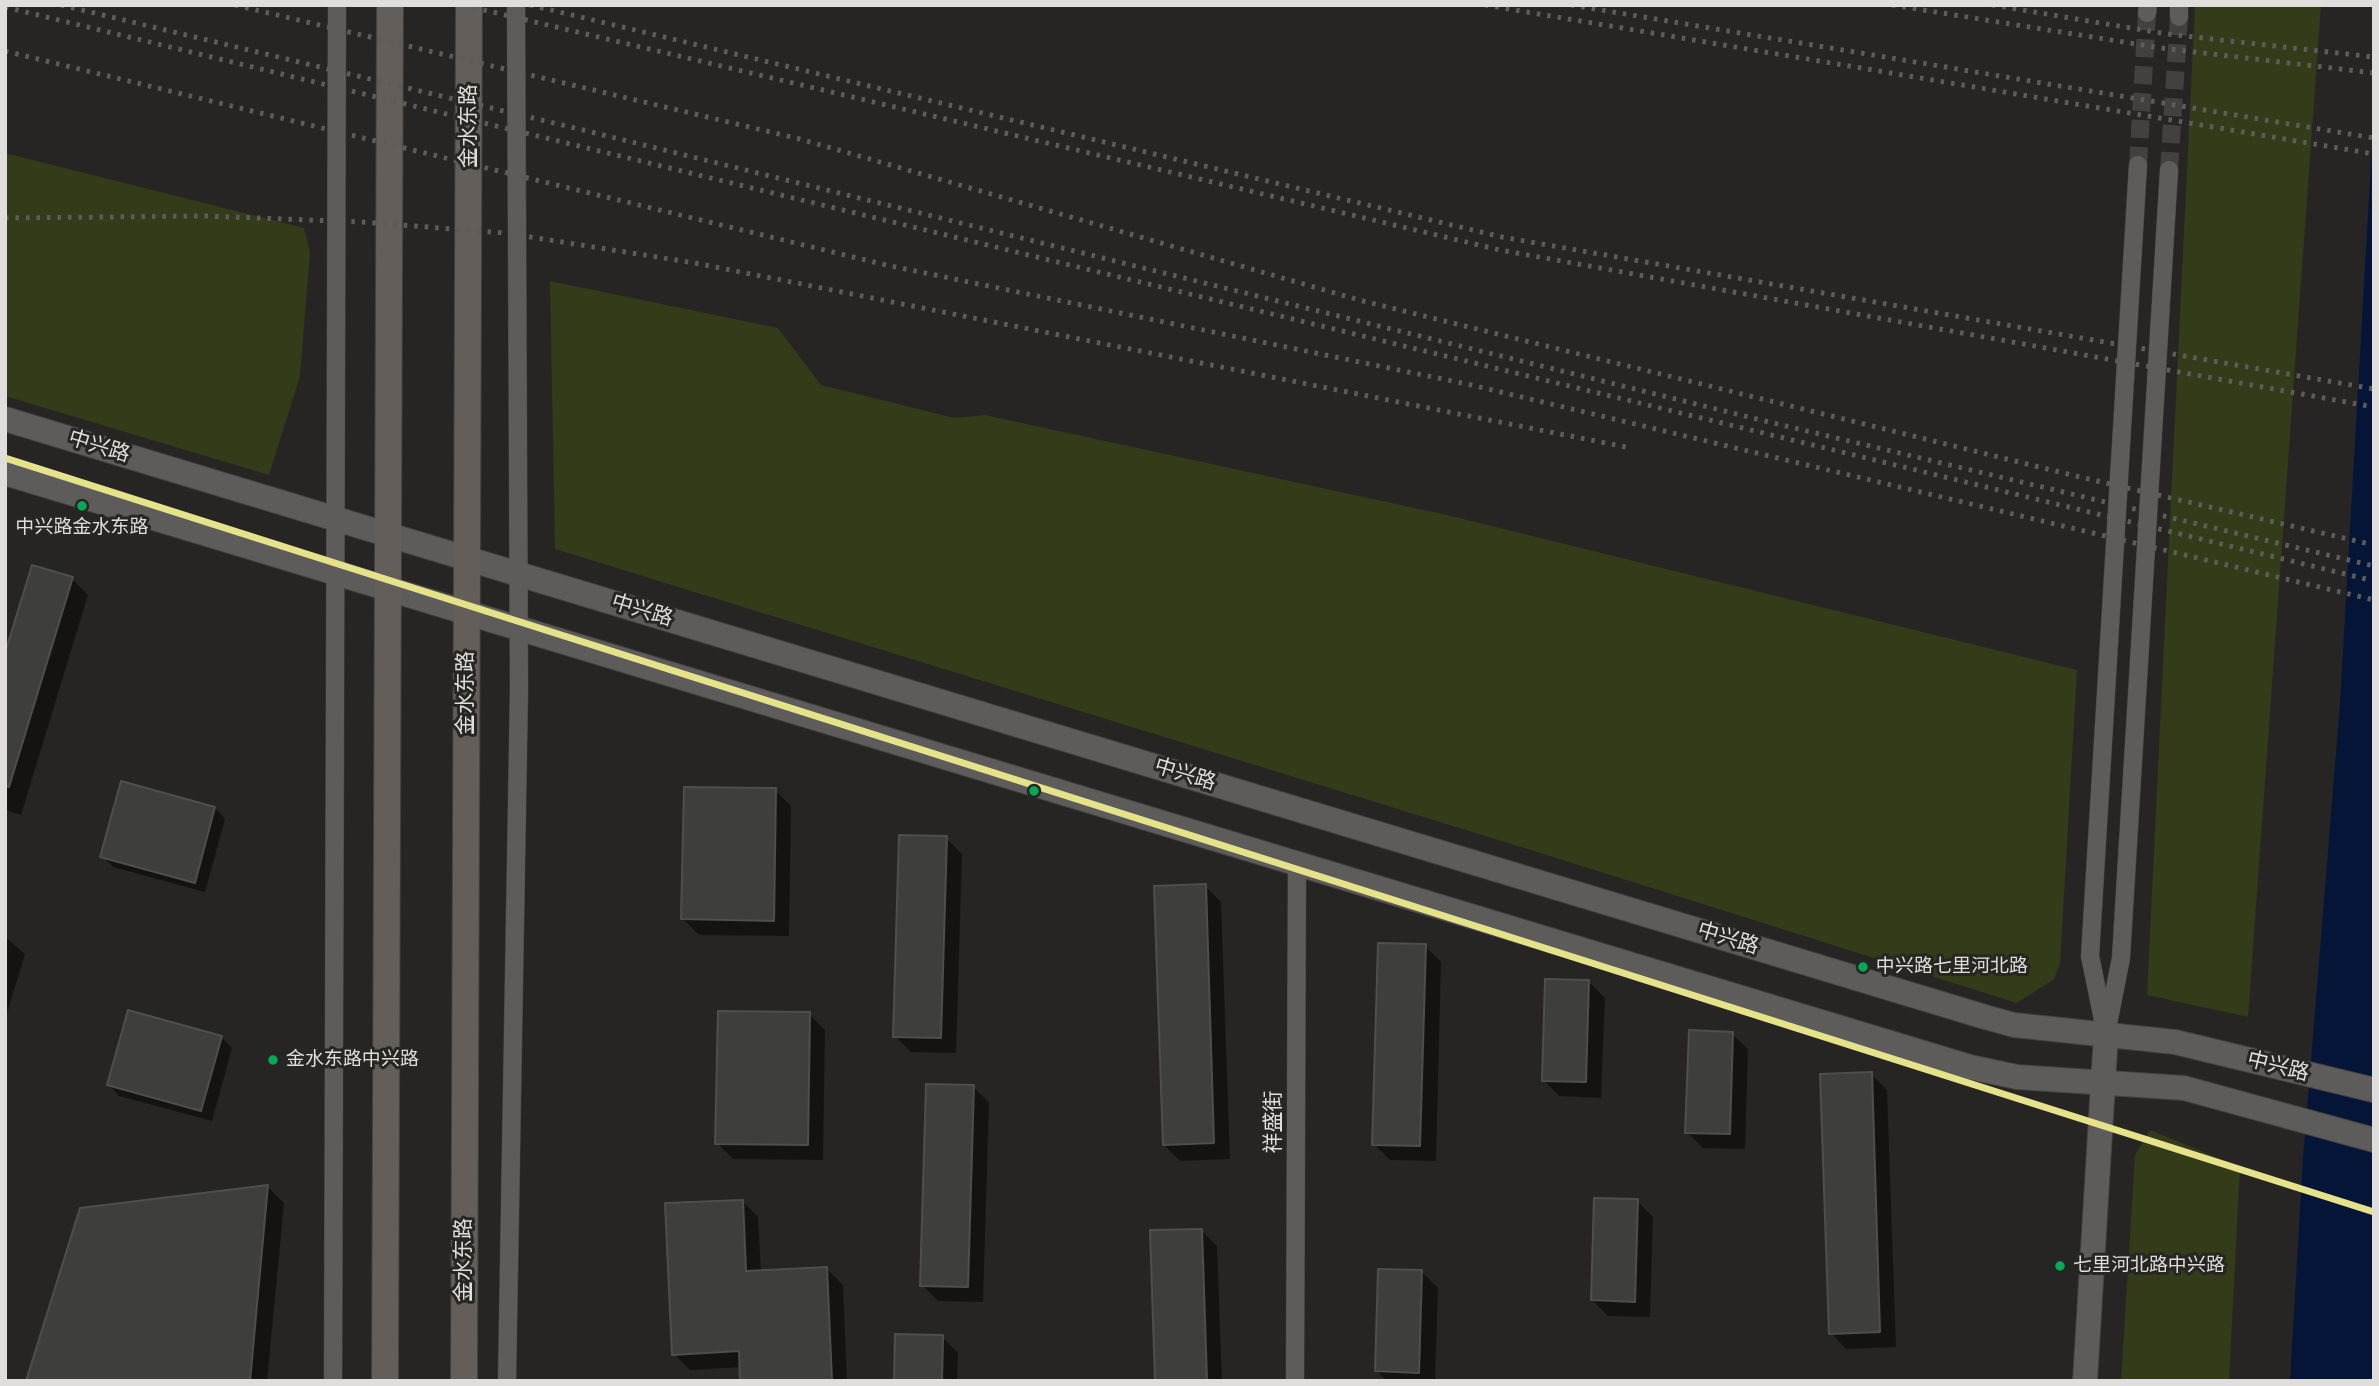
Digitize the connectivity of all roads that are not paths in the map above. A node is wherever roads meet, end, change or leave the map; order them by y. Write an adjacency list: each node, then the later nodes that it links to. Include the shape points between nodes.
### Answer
1 (337, 5): 9 (street)
2 (390, 5): 10 (main road)
3 (469, 5): 11 (main road, 金水东路)
4 (516, 5): 13 (street)
5 (2138, 165): 18 (street, via 2090,956)
6 (2169, 170): 18 (street, via 2121,958)
7 (5, 419): 9 (street, 中兴路)
8 (5, 473): 12 (street)
9 (335, 519): 10 (street, 中兴路); 12 (street)
10 (388, 534): 11 (street, 中兴路); 14 (main road)
11 (466, 558): 13 (street, 中兴路); 15 (main road, 金水东路)
12 (335, 573): 14 (street); 22 (street)
13 (518, 574): 16 (street); 18 (street, 中兴路, via 1985,1017 2014,1025)
14 (388, 589): 15 (street); 23 (main road)
15 (466, 612): 16 (street); 24 (main road, 金水东路)
16 (518, 628): 17 (street); 25 (street)
17 (1297, 863): 19 (street, via 1970,1067 2017,1077); 26 (street, 祥盛街)
18 (2106, 1034): 19 (street); 20 (street, 中兴路, via 2175,1042)
19 (2103, 1083): 21 (street, via 2184,1088); 27 (street)
20 (2374, 1090)
21 (2374, 1140)
22 (333, 1381)
23 (385, 1381)
24 (464, 1381)
25 (507, 1381)
26 (1295, 1381)
27 (2085, 1381)

